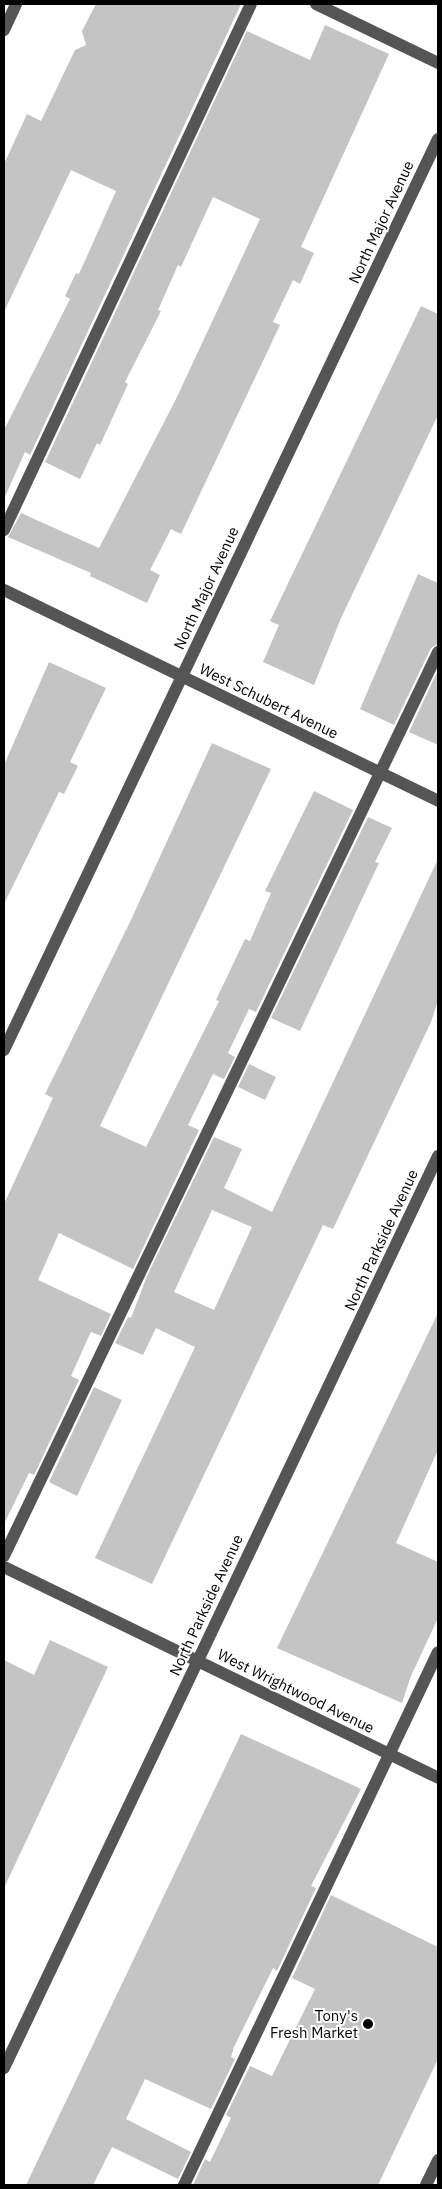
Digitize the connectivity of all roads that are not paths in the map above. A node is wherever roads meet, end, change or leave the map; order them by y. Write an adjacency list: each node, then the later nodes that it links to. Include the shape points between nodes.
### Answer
1 (16, 4): 4 (street)
2 (251, 4): 7 (street)
3 (316, 4): 5 (street)
4 (4, 30)
5 (438, 63)
6 (438, 139): 10 (street, North Major Avenue)
7 (4, 530)
8 (4, 590): 10 (street, West Schubert Avenue)
9 (438, 652): 11 (street)
10 (182, 676): 11 (street, West Schubert Avenue); 13 (street, North Major Avenue)
11 (380, 773): 12 (street, West Schubert Avenue); 15 (street)
12 (438, 802)
13 (4, 1050)
14 (438, 1156): 18 (street, North Parkside Avenue)
15 (4, 1556)
16 (4, 1567): 18 (street, West Wrightwood Avenue)
17 (438, 1652): 19 (street)
18 (198, 1661): 19 (street, West Wrightwood Avenue); 21 (street, North Parkside Avenue)
19 (390, 1755): 20 (street, West Wrightwood Avenue); 23 (street)
20 (437, 1775)
21 (4, 2068)
22 (438, 2160): 24 (street)
23 (184, 2185)
24 (426, 2185)

